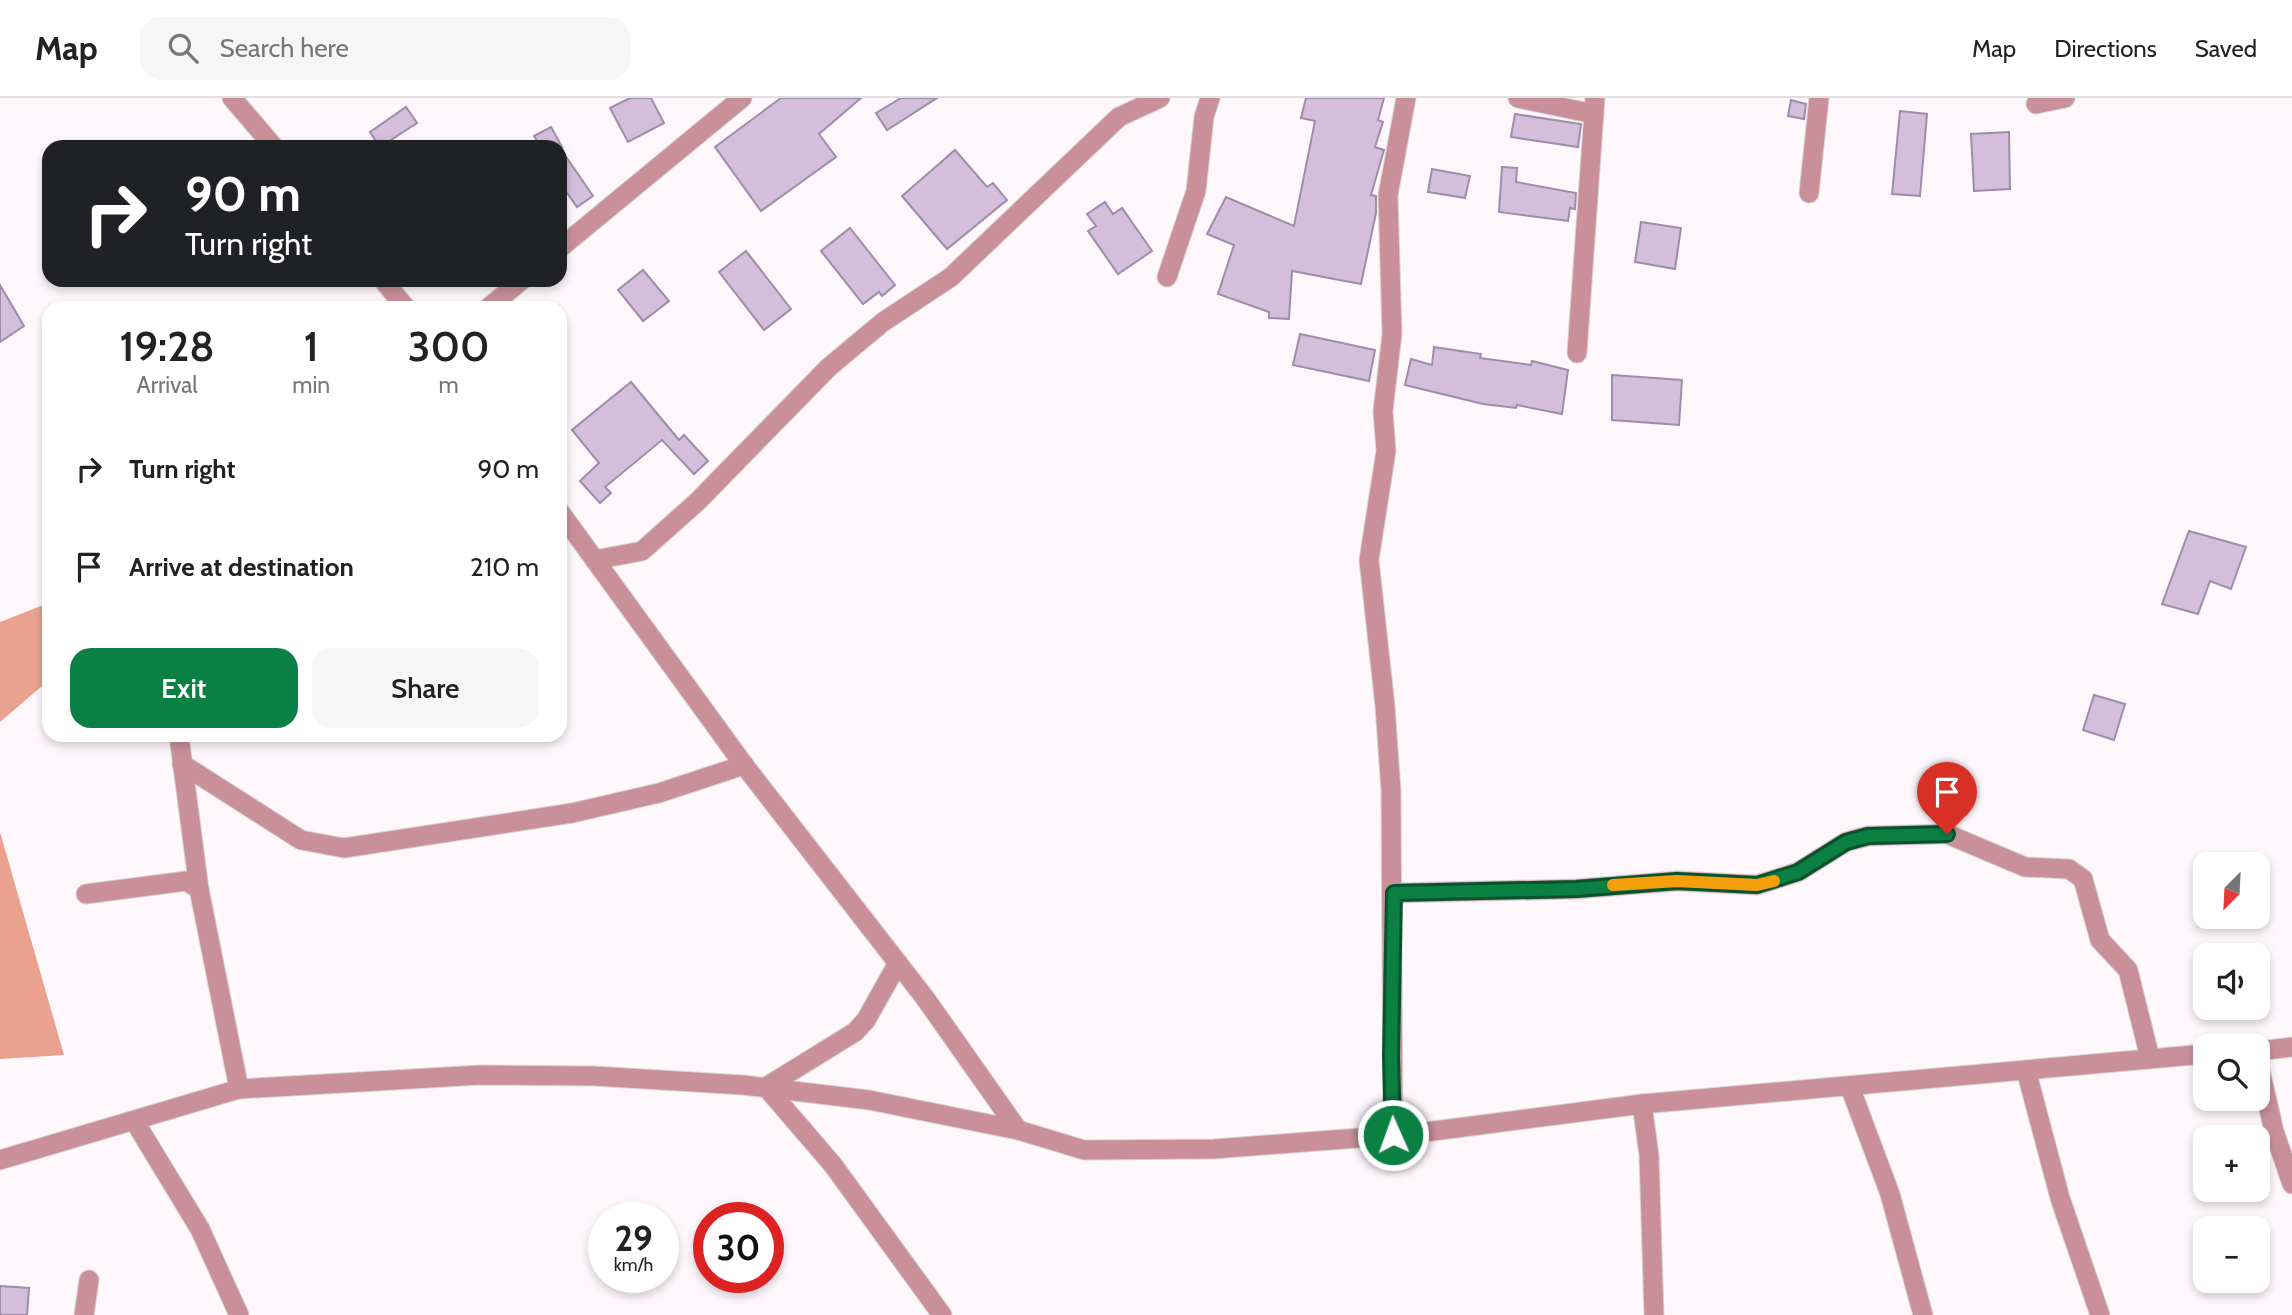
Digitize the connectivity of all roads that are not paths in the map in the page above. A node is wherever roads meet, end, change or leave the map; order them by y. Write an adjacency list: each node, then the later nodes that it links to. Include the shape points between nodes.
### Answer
1 (232, 98): 11 (street)
2 (742, 98): 13 (street)
3 (1160, 98): 21 (street, via 1118,117 951,277 883,323 830,367 642,551)
4 (1210, 98): 14 (street, via 1196,191)
5 (1406, 98): 26 (street, via 1388,195 1392,334 1383,411 1386,451 1369,548 1386,718)
6 (1518, 98): 10 (street)
7 (1819, 98): 12 (street)
8 (2065, 98): 9 (street)
9 (2036, 104)
10 (1595, 106): 19 (street)
11 (268, 140)
12 (1809, 193)
13 (567, 242)
14 (1167, 277)
15 (388, 287): 17 (street)
16 (514, 287): 18 (street)
17 (400, 301)
18 (496, 301)
19 (1577, 353)
20 (567, 522): 21 (street)
21 (595, 560): 24 (street)
22 (180, 744): 23 (street)
23 (183, 764): 24 (street, via 301,841 344,848 572,813 659,793); 25 (street)
24 (744, 765): 28 (street)
25 (199, 889): 27 (street, via 186,881); 36 (street)
26 (1394, 893): 32 (street, via 1576,889 1677,881 1757,885 1798,872 1846,842 1868,836 1958,837 2025,867 2069,869 2083,879 2100,940 2128,970); 41 (street)
27 (86, 894)
28 (898, 963): 34 (street, via 855,1032); 40 (street)
29 (2292, 1048): 30 (street)
30 (2270, 1050)
31 (2193, 1055): 32 (street)
32 (2150, 1058): 33 (street)
33 (2026, 1070): 35 (street); 50 (street, via 2060,1198)
34 (766, 1087): 36 (street, via 594,1076 480,1075); 40 (street, via 869,1100); 47 (street, via 833,1165)
35 (1850, 1087): 37 (street); 49 (street, via 1890,1194)
36 (239, 1089): 39 (street)
37 (1642, 1104): 41 (street); 48 (street, via 1649,1155)
38 (2269, 1111): 43 (street)
39 (135, 1122): 42 (street); 46 (street, via 200,1228)
40 (1018, 1130): 41 (street, via 1084,1150 1214,1149)
41 (1393, 1135)
42 (0, 1160)
43 (2292, 1184)
44 (89, 1280): 45 (street)
45 (84, 1315)
46 (239, 1315)
47 (942, 1315)
48 (1654, 1315)
49 (1923, 1315)
50 (2100, 1315)

